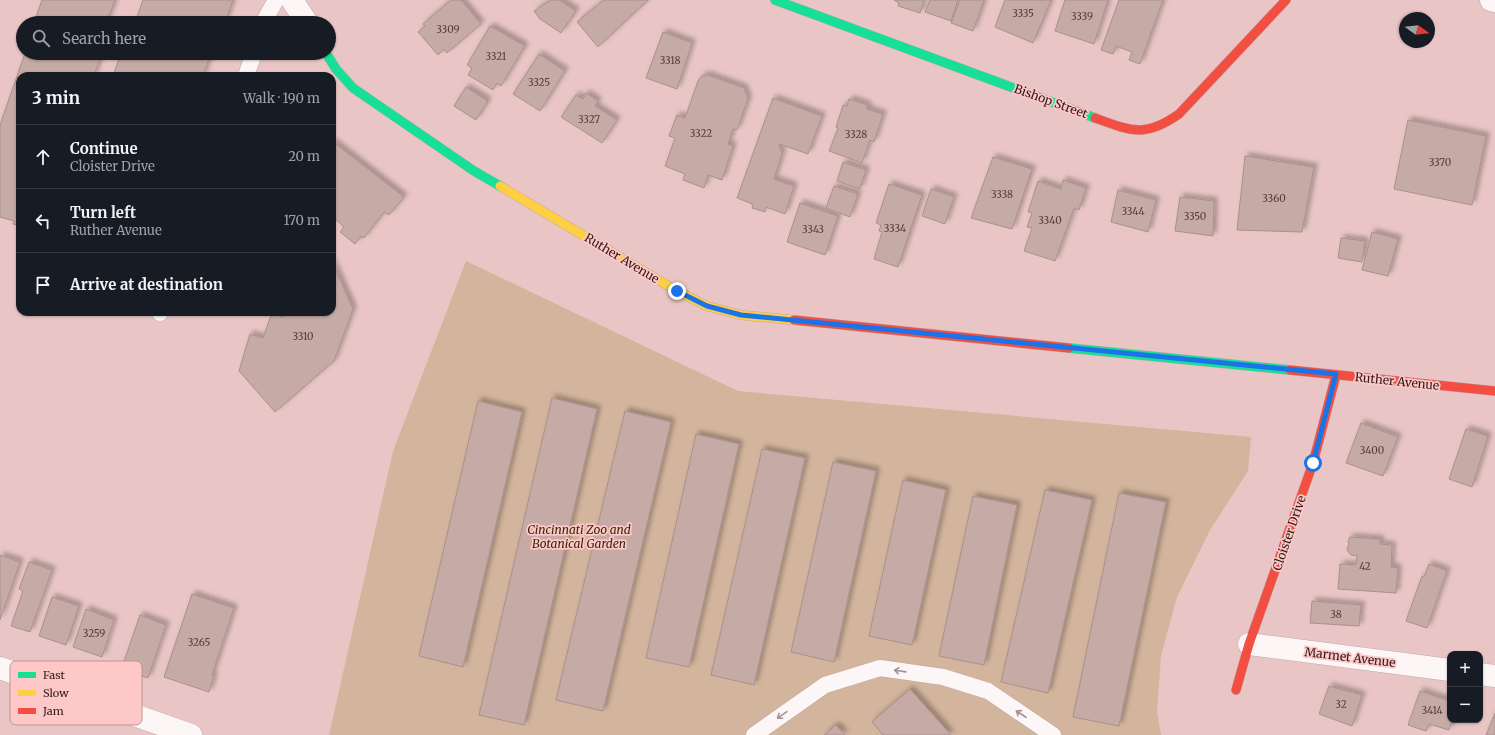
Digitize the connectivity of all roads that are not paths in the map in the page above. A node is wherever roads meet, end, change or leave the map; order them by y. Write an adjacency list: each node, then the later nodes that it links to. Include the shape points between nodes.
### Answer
1 (276, 0): 7 (lane)
2 (292, 0): 8 (street)
3 (775, 0): 4 (street, Bishop Street, via 1128,130 1147,130 1164,125 1179,114)
4 (1286, 0)
5 (1491, 0): 6 (street)
6 (1495, 1)
7 (267, 16)
8 (302, 16)
9 (252, 60): 11 (lane)
10 (330, 60): 12 (street, Ruther Avenue, via 354,88 474,171 677,291 707,306 741,315)
11 (247, 72)
12 (1336, 374): 13 (street, Ruther Avenue); 14 (street, Cloister Drive, via 1313,463)
13 (1495, 391)
14 (1250, 644): 16 (street, Marmet Avenue); 20 (street, Cloister Drive)
15 (0, 668): 17 (street)
16 (1447, 670)
17 (10, 672)
18 (1483, 674): 19 (street)
19 (1495, 676)
20 (1236, 690)
21 (142, 718): 22 (street)
22 (191, 735)
23 (754, 735): 24 (lane, one-way to 23, via 988,691 943,677 880,668 825,685)
24 (1054, 735)

